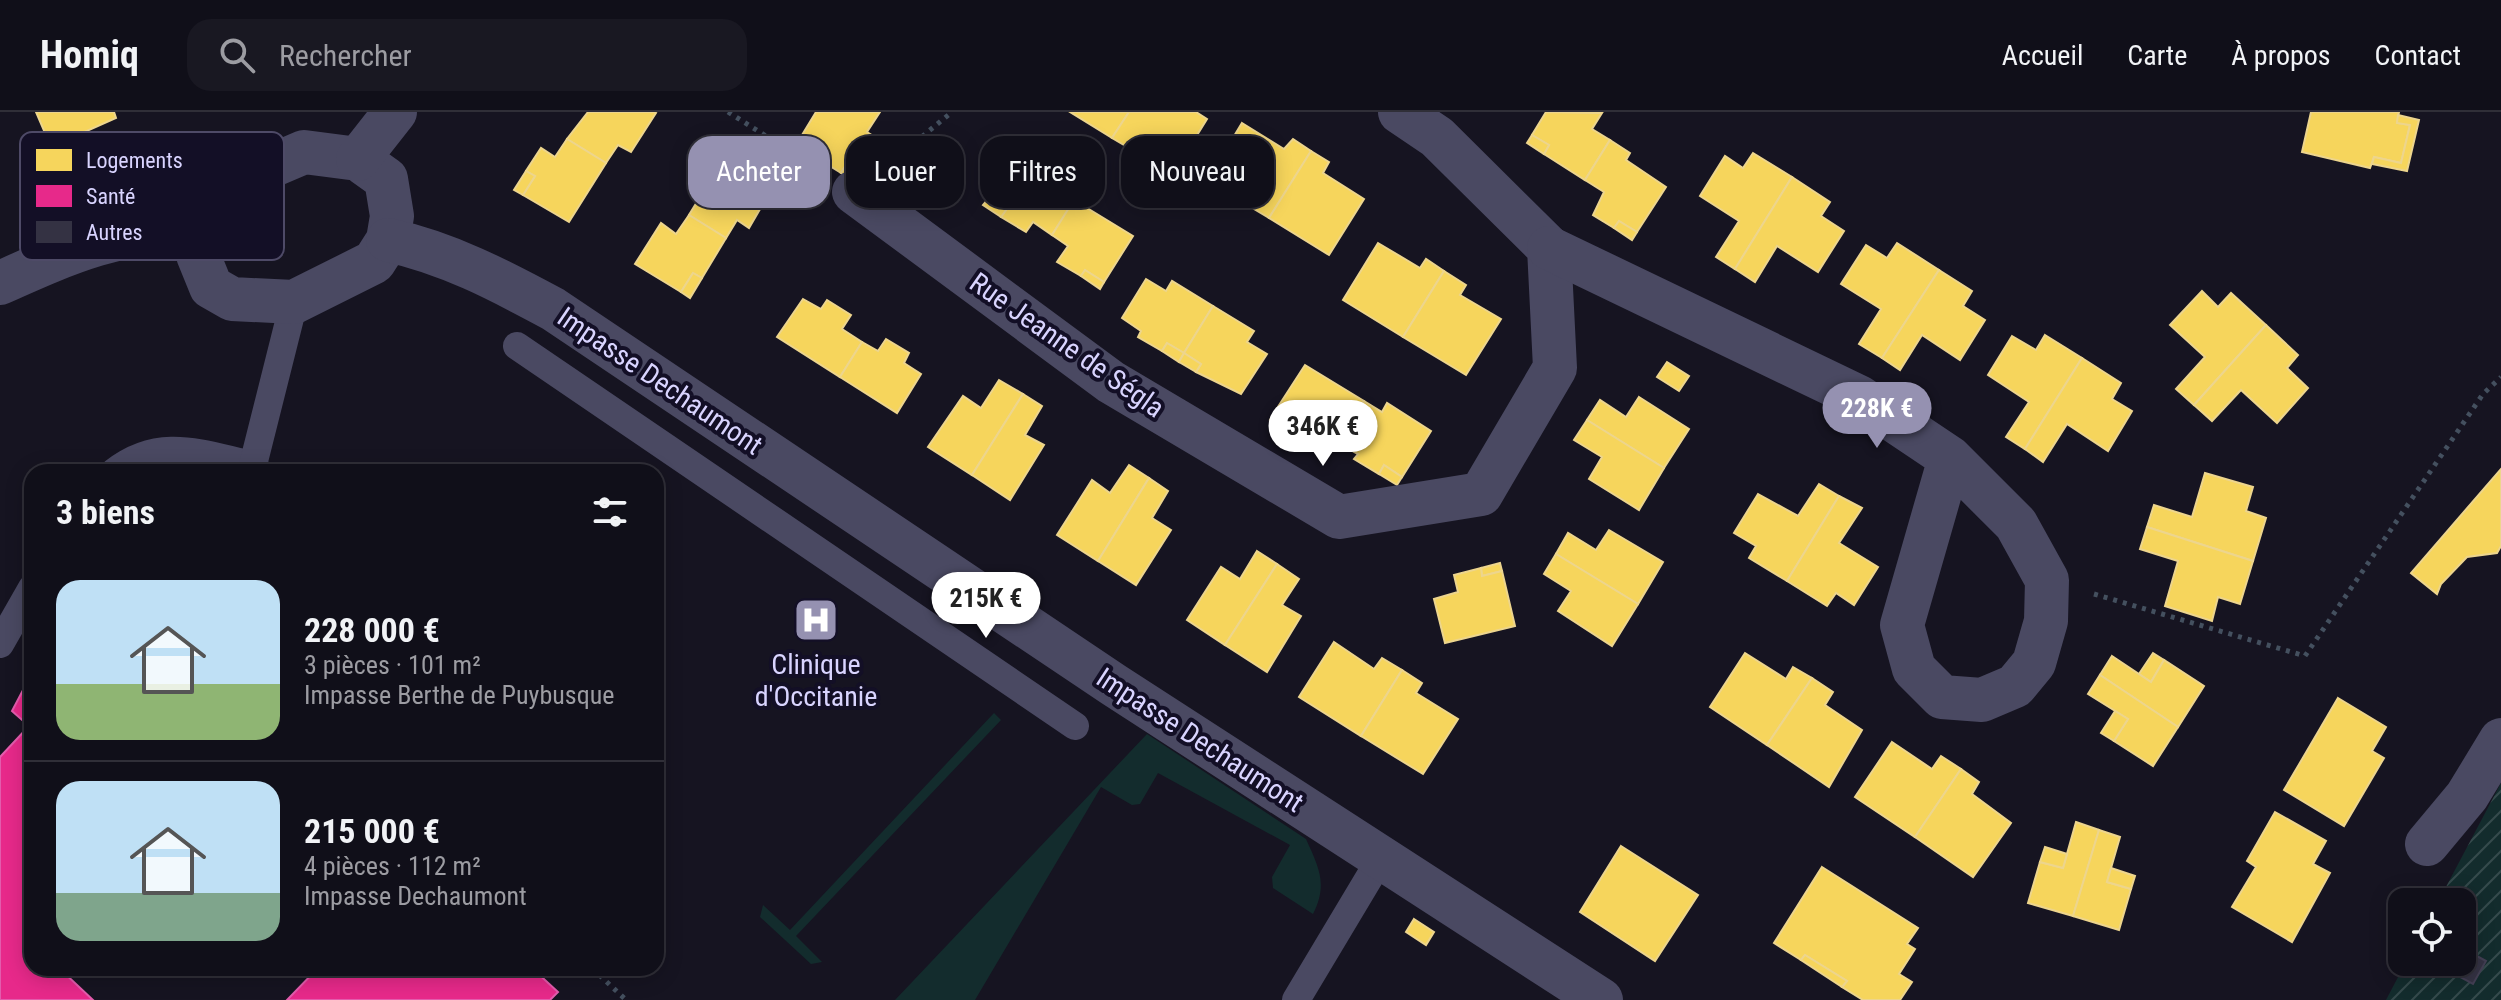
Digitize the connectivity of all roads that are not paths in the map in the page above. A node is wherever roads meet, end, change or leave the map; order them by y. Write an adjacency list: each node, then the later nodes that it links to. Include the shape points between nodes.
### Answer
1 (395, 112): 3 (street)
2 (1400, 112): 7 (street, via 1437,137)
3 (358, 159): 4 (street, via 304,152); 6 (street, via 386,179 392,207)
4 (284, 161)
5 (876, 208): 7 (street, Rue Jeanne de Ségla, via 1111,382 1339,517 1481,494 1555,368)
6 (388, 240): 11 (street, via 374,262); 22 (street, Impasse Dechaumont, via 473,266 553,309)
7 (1549, 248): 13 (street, via 1859,397)
8 (51, 260): 10 (street)
9 (200, 260): 11 (street, via 211,287 232,299)
10 (0, 283)
11 (294, 302): 16 (lane)
12 (517, 346): 19 (lane)
13 (1950, 458): 13 (street, via 2016,524 2047,580 2046,621 2034,663 2015,686 1982,700 1942,697 1914,669 1902,625)
14 (124, 464): 15 (lane, via 173,448)
15 (236, 464)
16 (257, 464)
17 (24, 602): 18 (lane)
18 (0, 644)
19 (1075, 726)
20 (2501, 740): 21 (street, via 2467,796)
21 (2427, 844)
22 (1381, 858): 23 (lane); 24 (street, Impasse Dechaumont)
23 (1296, 1000)
24 (1601, 1000)

